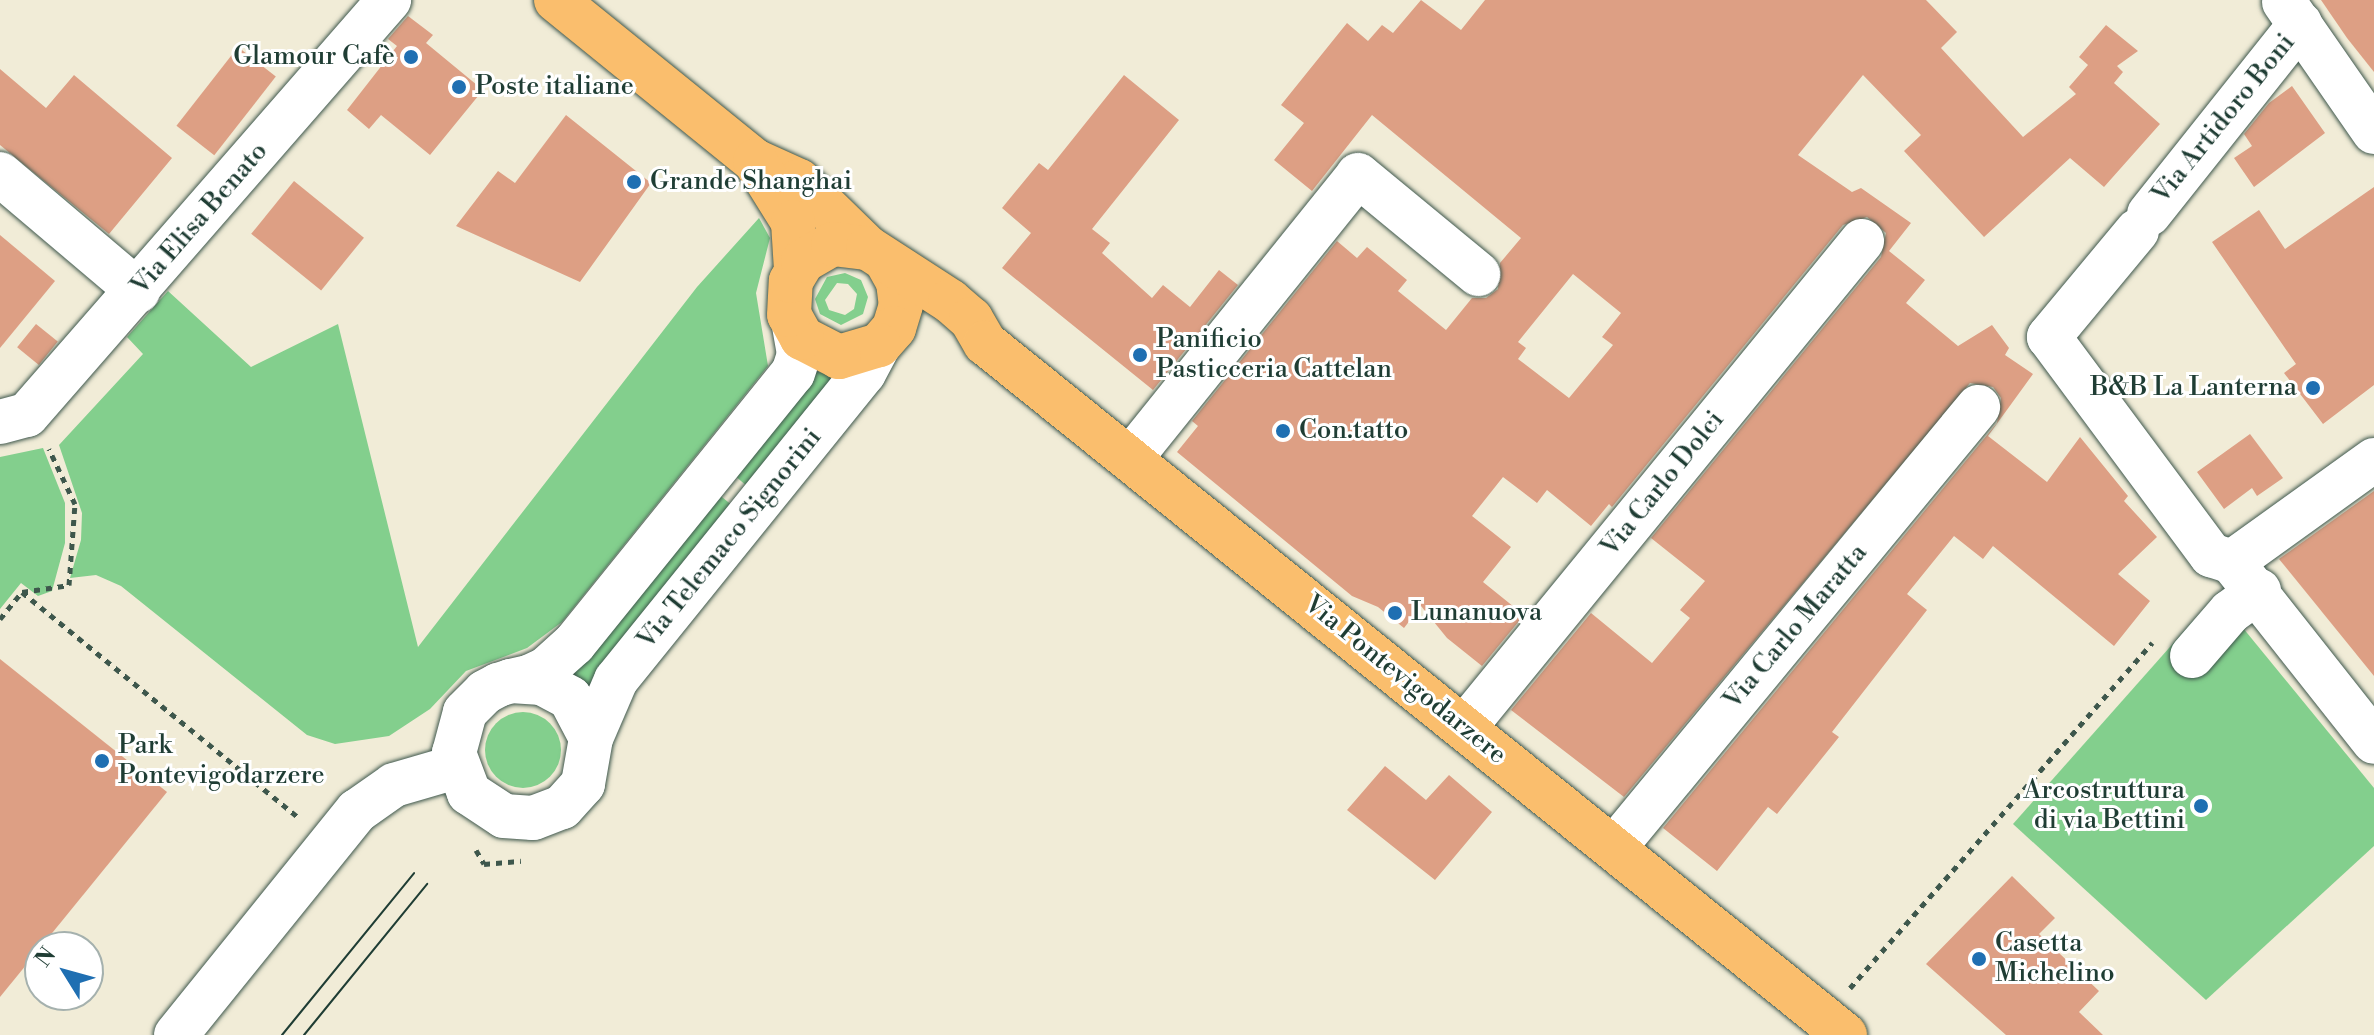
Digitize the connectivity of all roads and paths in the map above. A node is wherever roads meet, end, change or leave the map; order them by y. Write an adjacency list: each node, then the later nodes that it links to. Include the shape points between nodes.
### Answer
1 (389, 0): 11 (street, Via Elisa Benato)
2 (570, 4): 5 (main road, Via Pontevigodarzere)
3 (2291, 12): 4 (street, Via Artidoro Boni); 19 (street, Via Artidoro Boni, via 2143,223 2049,337 2211,555)
4 (2374, 132)
5 (755, 161): 8 (main road, Via Pontevigodarzere, via 799,181); 9 (main road, Via Pontevigodarzere, via 793,222)
6 (0, 174): 11 (street)
7 (1862, 241): 24 (street, Via Carlo Dolci)
8 (877, 255): 9 (main road, via 845,243 822,248); 13 (main road, Via Pontevigodarzere, via 898,282 901,305); 14 (main road, Via Pontevigodarzere, via 963,311)
9 (796, 270): 12 (main road, Via Pontevigodarzere, via 788,304)
10 (1478, 274): 17 (street, via 1358,175)
11 (138, 291): 16 (street, Via Elisa Benato)
12 (794, 327): 13 (main road, Via Pontevigodarzere, via 825,354 853,356); 23 (street, via 799,354 787,381 574,644 546,669)
13 (883, 341): 14 (main road, Via Pontevigodarzere, via 922,326); 25 (street, Via Telemaco Signorini, via 864,373 616,680)
14 (985, 343): 17 (main road, Via Pontevigodarzere)
15 (1978, 407): 30 (street, Via Carlo Maratta)
16 (14, 418): 20 (path, via 54,455 75,504 76,547 69,585)
17 (1130, 459): 24 (main road, Via Pontevigodarzere)
18 (2374, 460): 19 (street)
19 (2246, 576): 22 (street, via 2230,612); 26 (street)
20 (22, 592): 21 (path); 28 (path)
21 (0, 619)
22 (2177, 644): 32 (path)
23 (511, 681): 25 (street, via 542,683 570,698); 27 (street, via 485,692 465,712 455,739)
24 (1464, 728): 30 (main road, Via Pontevigodarzere)
25 (591, 738): 27 (street, Via Telemaco Signorini, via 583,784 562,807 533,818 491,811 469,793)
26 (2374, 742)
27 (456, 767): 28 (street, via 394,785 357,811)
28 (330, 844): 33 (street)
29 (473, 844): 31 (path, via 484,864)
30 (1614, 848): 32 (main road, Via Pontevigodarzere)
31 (529, 861)
32 (1835, 1030)
33 (176, 1035)

